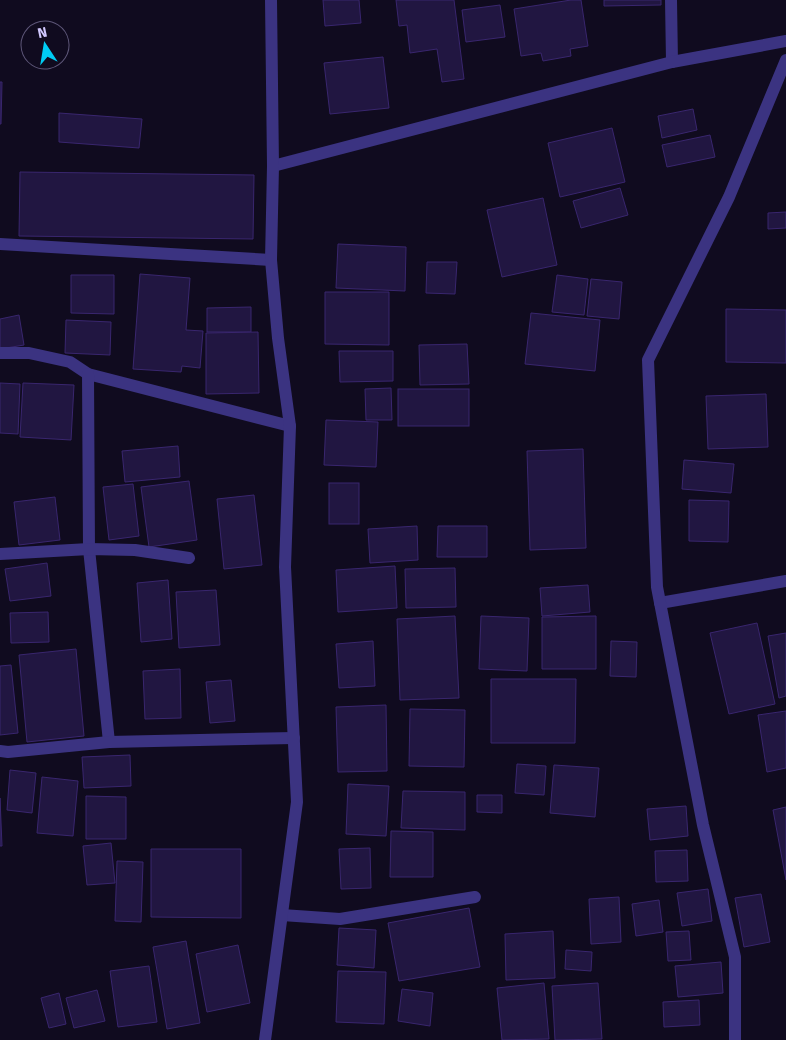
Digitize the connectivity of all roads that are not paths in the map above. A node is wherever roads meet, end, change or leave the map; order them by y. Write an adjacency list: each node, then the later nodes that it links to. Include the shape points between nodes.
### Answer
1 (271, 0): 6 (street)
2 (670, 0): 5 (street)
3 (786, 42): 5 (street)
4 (786, 60): 16 (street, via 729,197 648,360)
5 (672, 62): 6 (street)
6 (273, 166): 8 (street)
7 (0, 244): 8 (street)
8 (271, 260): 11 (street)
9 (0, 353): 10 (street, via 29,353 70,362)
10 (88, 374): 11 (street); 12 (street)
11 (290, 426): 17 (street, via 285,567)
12 (89, 549): 13 (street); 14 (street, via 135,550); 18 (street)
13 (0, 554)
14 (189, 558)
15 (786, 581): 16 (street)
16 (660, 603): 23 (street, via 703,825 735,958)
17 (294, 738): 18 (street); 21 (street, via 297,802)
18 (109, 742): 19 (street)
19 (0, 751)
20 (475, 898): 21 (street, via 340,919)
21 (282, 915): 22 (street)
22 (265, 1040)
23 (735, 1040)

